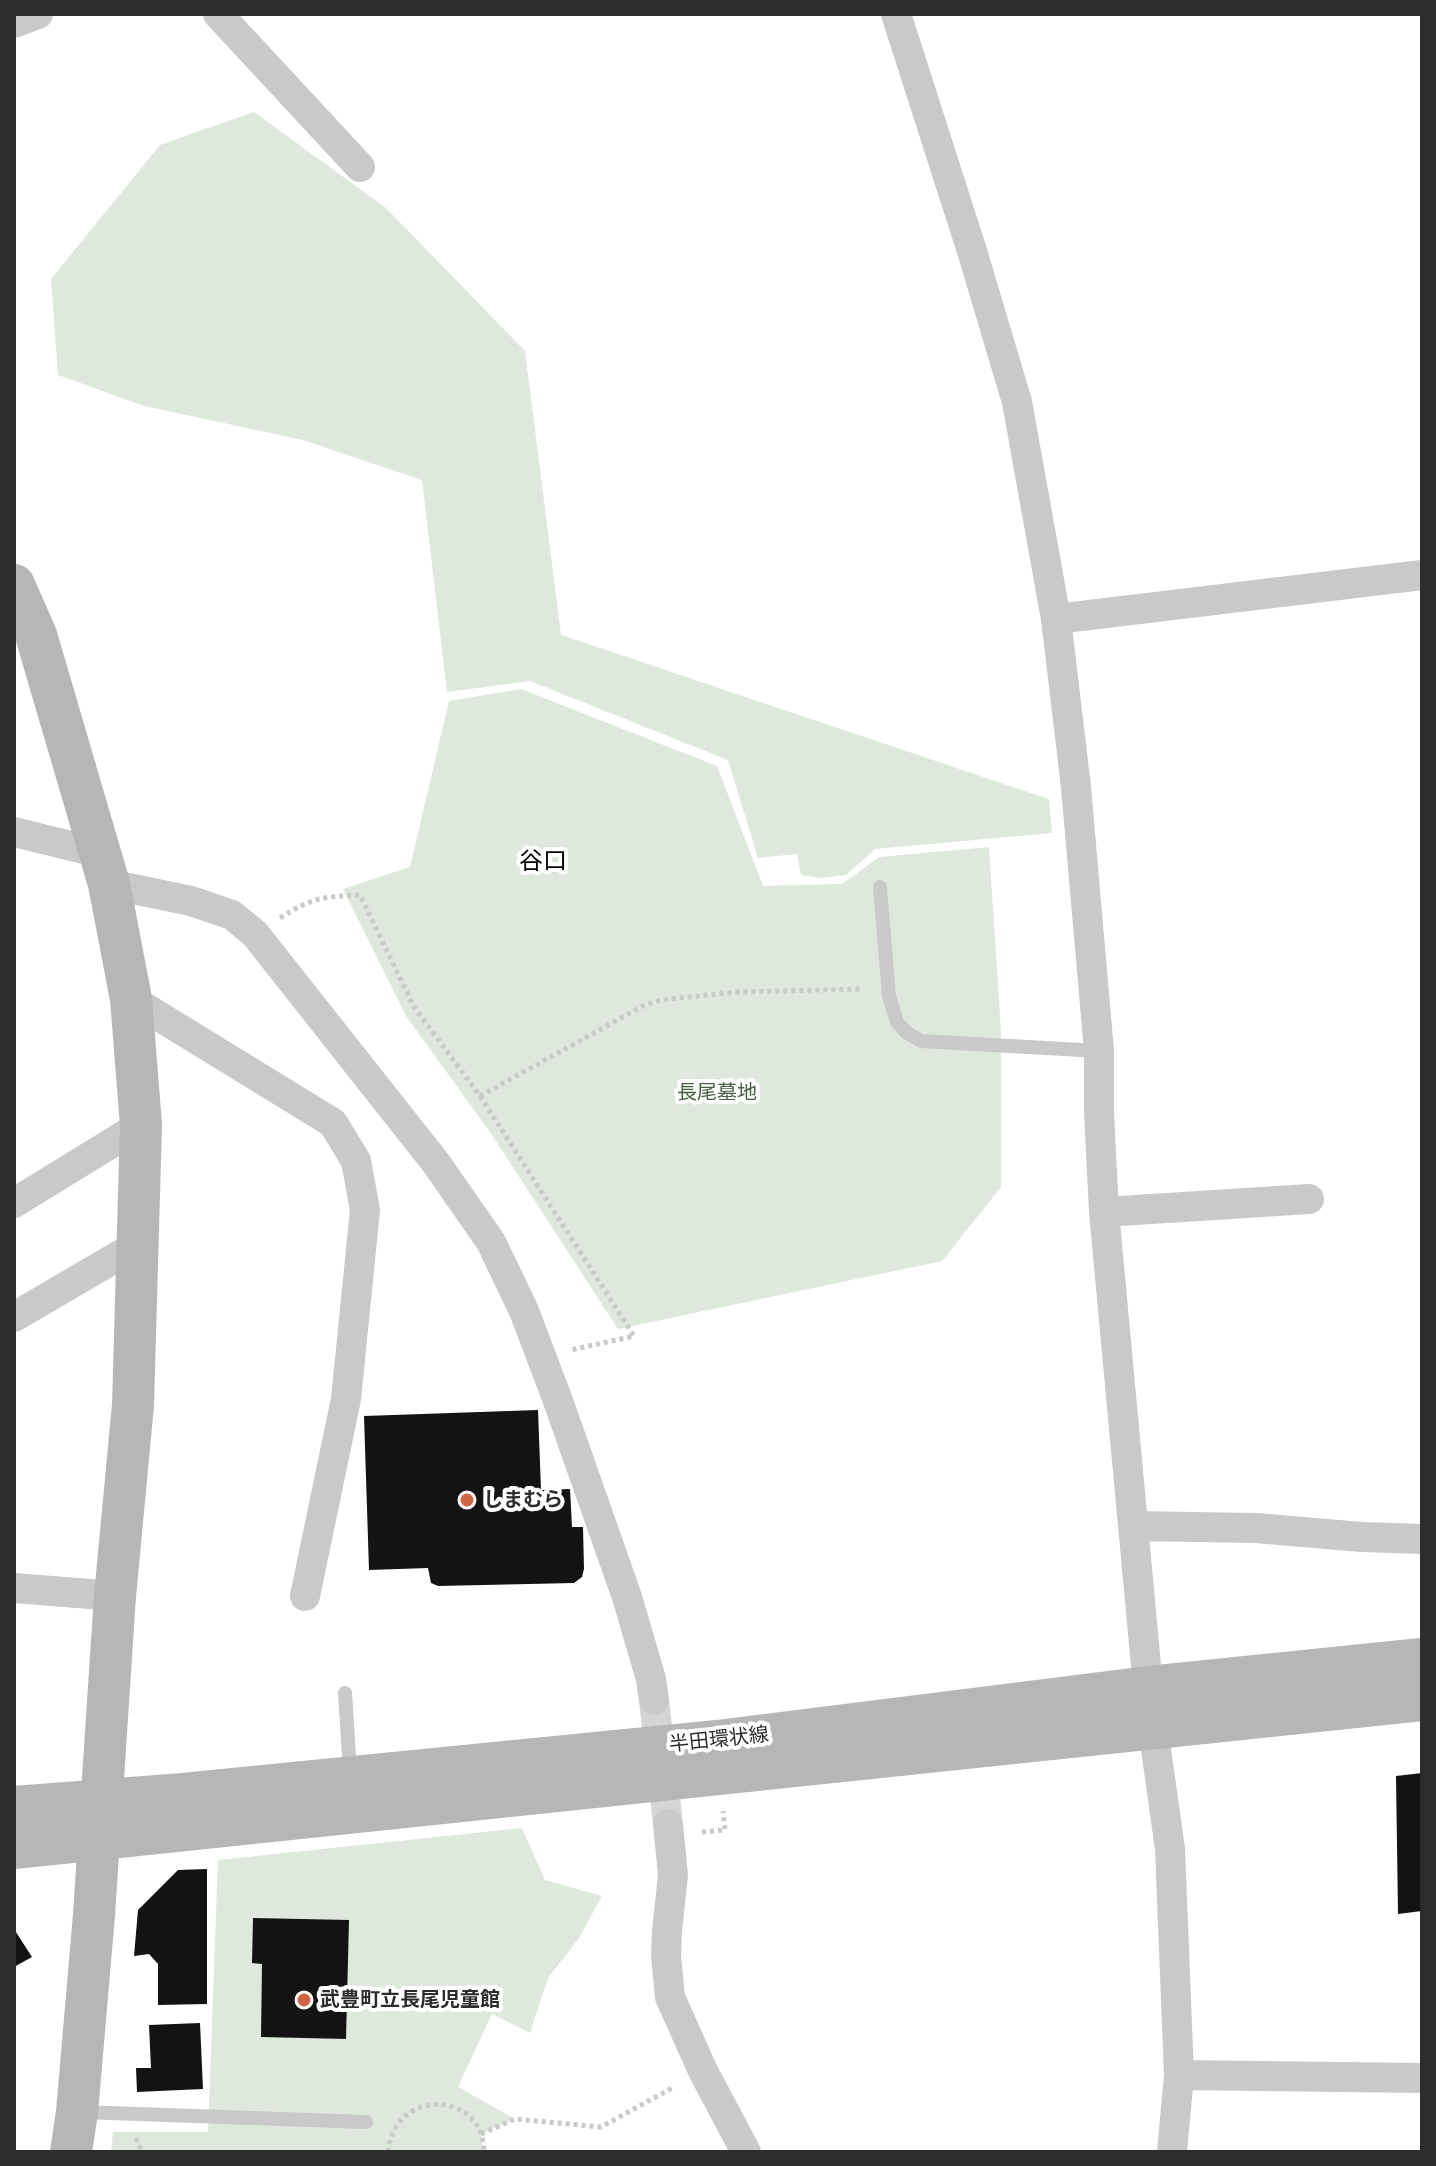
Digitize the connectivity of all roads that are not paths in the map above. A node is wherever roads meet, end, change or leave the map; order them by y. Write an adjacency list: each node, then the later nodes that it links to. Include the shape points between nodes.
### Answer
1 (38, 14): 4 (street)
2 (218, 14): 5 (street)
3 (896, 14): 8 (street, via 1017,402)
4 (14, 23)
5 (360, 167)
6 (1422, 575): 8 (street)
7 (14, 585): 10 (main road, via 36,635)
8 (1056, 619): 13 (street)
9 (14, 832): 10 (street)
10 (104, 869): 12 (main road); 28 (street, via 232,915 255,934 436,1163 491,1242 524,1311 627,1597)
11 (880, 887): 13 (lane, via 888,988 897,1022 907,1033 921,1041)
12 (131, 999): 14 (main road); 24 (street, via 333,1123 356,1161 365,1210 346,1399)
13 (1099, 1051): 17 (street)
14 (141, 1125): 16 (street); 18 (main road)
15 (1309, 1199): 17 (street)
16 (14, 1203)
17 (1104, 1212): 20 (street)
18 (137, 1245): 19 (street); 23 (main road, via 133,1405)
19 (14, 1317)
20 (1133, 1526): 21 (street); 26 (street)
21 (1422, 1539)
22 (14, 1588): 23 (street)
23 (115, 1596): 33 (main road)
24 (305, 1596)
25 (1422, 1659): 26 (main road, 半田環状線)
26 (1148, 1687): 31 (main road, 半田環状線, via 717,1741)
27 (345, 1693): 31 (lane)
28 (654, 1700)
29 (1422, 1700): 30 (main road, 半田環状線)
30 (1153, 1728): 33 (main road, 半田環状線); 36 (street, via 1170,1849)
31 (351, 1776): 33 (main road, 半田環状線)
32 (14, 1807): 33 (main road, 半田環状線)
33 (102, 1819): 35 (main road, 半田環状線); 39 (main road)
34 (669, 1830): 40 (street, via 670,1997)
35 (14, 1848)
36 (1179, 2075): 37 (street); 41 (street)
37 (1422, 2078)
38 (366, 2122): 39 (lane)
39 (74, 2132)
40 (746, 2152)
41 (1172, 2152)

